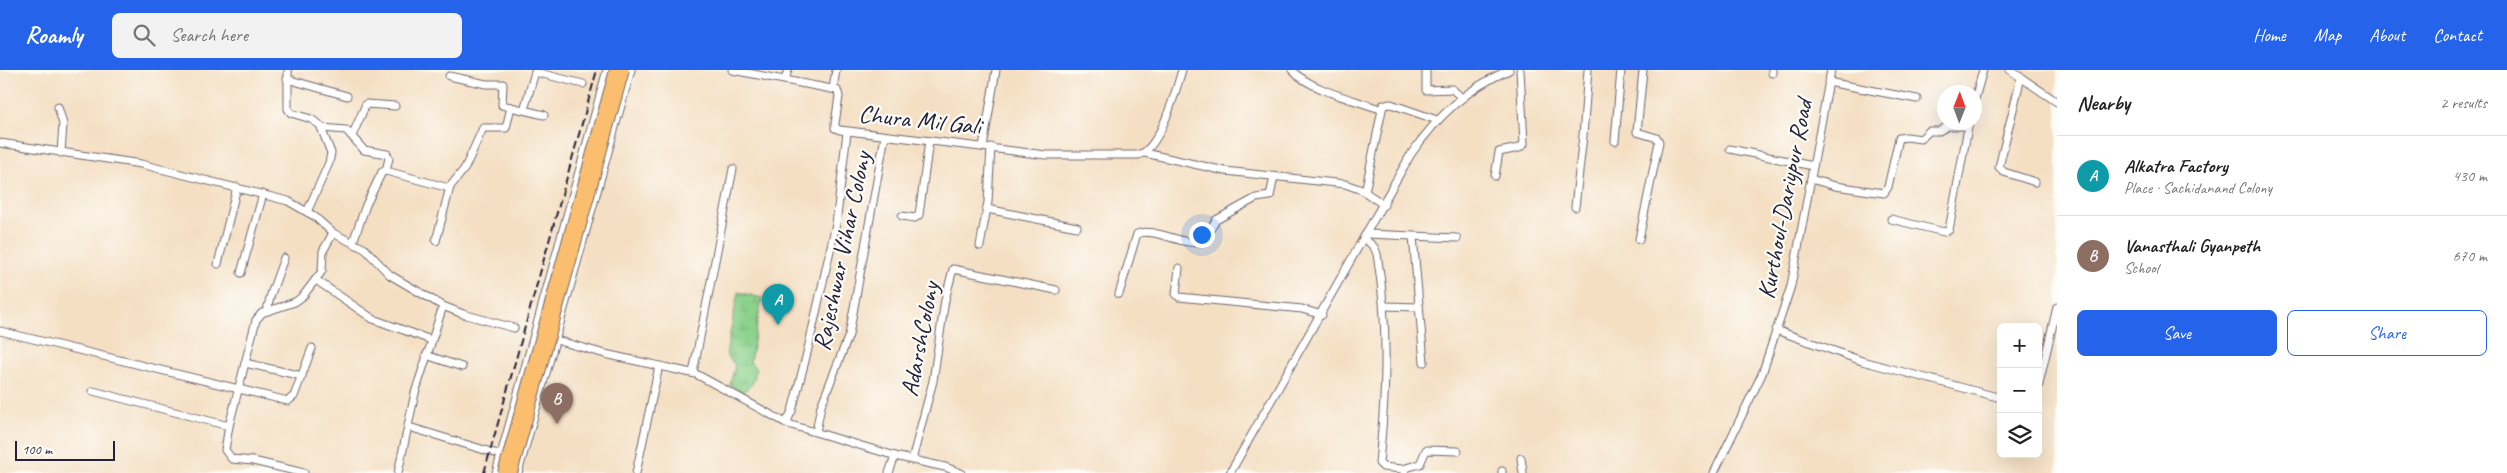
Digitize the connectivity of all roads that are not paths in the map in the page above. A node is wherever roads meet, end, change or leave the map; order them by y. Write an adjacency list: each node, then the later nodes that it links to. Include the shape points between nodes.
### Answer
1 (288, 70): 24 (street)
2 (607, 70): 108 (street)
3 (616, 70): 19 (street); 127 (highway, bridge)
4 (732, 70): 20 (street, Chura Mil Gali)
5 (788, 70): 25 (street)
6 (836, 70): 29 (street)
7 (996, 70): 50 (street)
8 (1182, 70): 54 (street, via 1167,117)
9 (1292, 70): 37 (street, via 1312,84)
10 (1426, 70): 31 (street, via 1426,90 1452,89)
11 (1509, 70): 31 (street)
12 (1520, 70): 59 (street, via 1524,144 1499,152)
13 (1588, 70): 67 (street)
14 (1622, 70): 48 (street)
15 (1643, 70): 77 (street, via 1637,132 1657,138 1659,142)
16 (1831, 70): 26 (street, Kurthoul-Dariypur Road)
17 (1983, 70): 28 (street)
18 (2010, 70): 23 (street)
19 (628, 71): 98 (street); 128 (highway, bridge)
20 (744, 71): 21 (street, Chura Mil Gali)
21 (766, 73): 25 (street, Chura Mil Gali)
22 (449, 76): 36 (street, via 503,84 502,104)
23 (2020, 77): 33 (street); 61 (street, via 1999,167 2004,172)
24 (288, 79): 30 (street); 41 (street, via 289,112)
25 (786, 80): 29 (street, Chura Mil Gali)
26 (1828, 82): 32 (street); 55 (street, Kurthoul-Dariypur Road)
27 (583, 84): 38 (street, via 535,72)
28 (1979, 85)
29 (833, 89): 44 (street, Chura Mil Gali, via 839,93 835,126 837,130)
30 (348, 96)
31 (1462, 98): 40 (street)
32 (1918, 99)
33 (2057, 102)
34 (395, 106): 45 (street, via 366,104)
35 (58, 107): 53 (street, via 63,124)
36 (511, 107): 38 (street); 63 (street, via 506,128 483,128 465,168)
37 (1380, 109): 40 (street, via 1384,104 1391,104); 64 (street)
38 (524, 110): 39 (street)
39 (544, 115)
40 (1437, 120): 66 (street, via 1411,154)
41 (322, 128): 45 (street, via 342,129); 69 (street, via 332,156)
42 (1941, 130): 60 (street, via 1929,131 1921,139 1899,138 1884,193)
43 (1968, 130): 71 (street, via 1948,231)
44 (847, 132): 46 (street, Chura Mil Gali); 113 (street, via 836,224 807,353)
45 (352, 136): 57 (street, via 364,150 388,156)
46 (885, 136): 47 (street, Chura Mil Gali); 116 (street, Rajeshwar Vihar Colony, via 849,335 822,406)
47 (929, 141): 50 (street, Chura Mil Gali); 70 (street, via 919,215 915,218)
48 (1615, 141)
49 (0, 144): 53 (street)
50 (983, 147): 51 (street, Chura Mil Gali)
51 (991, 148): 54 (street, Chura Mil Gali, via 1063,157); 68 (street)
52 (1730, 149): 55 (street)
53 (61, 153): 62 (street, via 127,162)
54 (1138, 155): 58 (street, Chura Mil Gali)
55 (1813, 166): 60 (street, Kurthoul-Dariypur Road)
56 (733, 169): 106 (street)
57 (386, 171): 63 (street); 79 (street, via 379,176)
58 (1274, 176): 64 (street, Chura Mil Gali, via 1345,184); 87 (street, via 1270,196 1256,198 1216,220 1203,242 1188,242 1146,232 1137,234)
59 (1495, 176)
60 (1811, 179): 95 (street, Kurthoul-Dariypur Road, via 1796,264)
61 (2036, 182)
62 (237, 187): 65 (street); 82 (street)
63 (450, 187): 78 (street)
64 (1365, 192): 66 (street, Chura Mil Gali)
65 (263, 194): 69 (street, via 288,201); 84 (street)
66 (1384, 205): 74 (street)
67 (1575, 207)
68 (987, 209): 72 (street); 80 (street)
69 (307, 212): 73 (street)
70 (902, 216)
71 (1891, 219)
72 (1077, 227)
73 (333, 233): 79 (street); 85 (street, via 323,251 323,268)
74 (1366, 236): 75 (street); 89 (street, via 1378,254); 93 (street)
75 (1413, 236): 76 (street); 90 (street)
76 (1457, 238)
77 (1639, 239)
78 (436, 241)
79 (354, 242): 88 (street, via 390,275)
80 (980, 246)
81 (284, 258): 92 (street)
82 (218, 264)
83 (1179, 268): 93 (street, via 1176,293 1179,297 1302,309)
84 (241, 273)
85 (316, 280): 92 (street, via 298,300); 97 (street, via 373,319)
86 (1056, 290): 121 (street, AdarshColony, via 953,269 933,381)
87 (1119, 294)
88 (443, 306): 94 (street); 97 (street)
89 (1385, 306): 90 (street); 122 (street, via 1386,373)
90 (1419, 307): 102 (street)
91 (2057, 307): 105 (street)
92 (267, 310): 101 (street, via 254,325)
93 (1322, 315): 133 (street)
94 (514, 328)
95 (1776, 330): 112 (street, via 1862,361); 136 (street, Kurthoul-Dariypur Road, via 1762,374)
96 (0, 331): 110 (street)
97 (431, 340): 100 (street)
98 (556, 340): 103 (street); 109 (street)
99 (312, 348): 107 (street)
100 (426, 355): 104 (street); 115 (street)
101 (245, 362): 107 (street); 110 (street)
102 (1424, 362)
103 (659, 366): 106 (street); 130 (street)
104 (462, 367)
105 (2042, 371)
106 (693, 373): 113 (street)
107 (302, 376): 110 (street, via 290,401)
108 (522, 378): 109 (street); 118 (street)
109 (543, 384): 129 (street)
110 (239, 389): 114 (street)
111 (92, 391): 114 (street)
112 (1997, 397)
113 (786, 423): 116 (street)
114 (229, 426): 124 (street, via 225,450 232,458)
115 (409, 427): 118 (street); 125 (street)
116 (816, 432): 119 (street)
117 (1458, 451): 123 (street, via 1426,450 1420,464)
118 (501, 455): 126 (street)
119 (895, 456): 121 (street); 131 (street)
120 (1522, 458): 135 (street)
121 (912, 460): 132 (street, via 945,466)
122 (1379, 465): 123 (street); 134 (street)
123 (1403, 471)
124 (304, 473)
125 (398, 473)
126 (496, 473)
127 (503, 473)
128 (512, 473)
129 (518, 473)
130 (636, 473)
131 (889, 473)
132 (961, 473)
133 (1230, 473)
134 (1374, 473)
135 (1522, 473)
136 (1714, 473)

